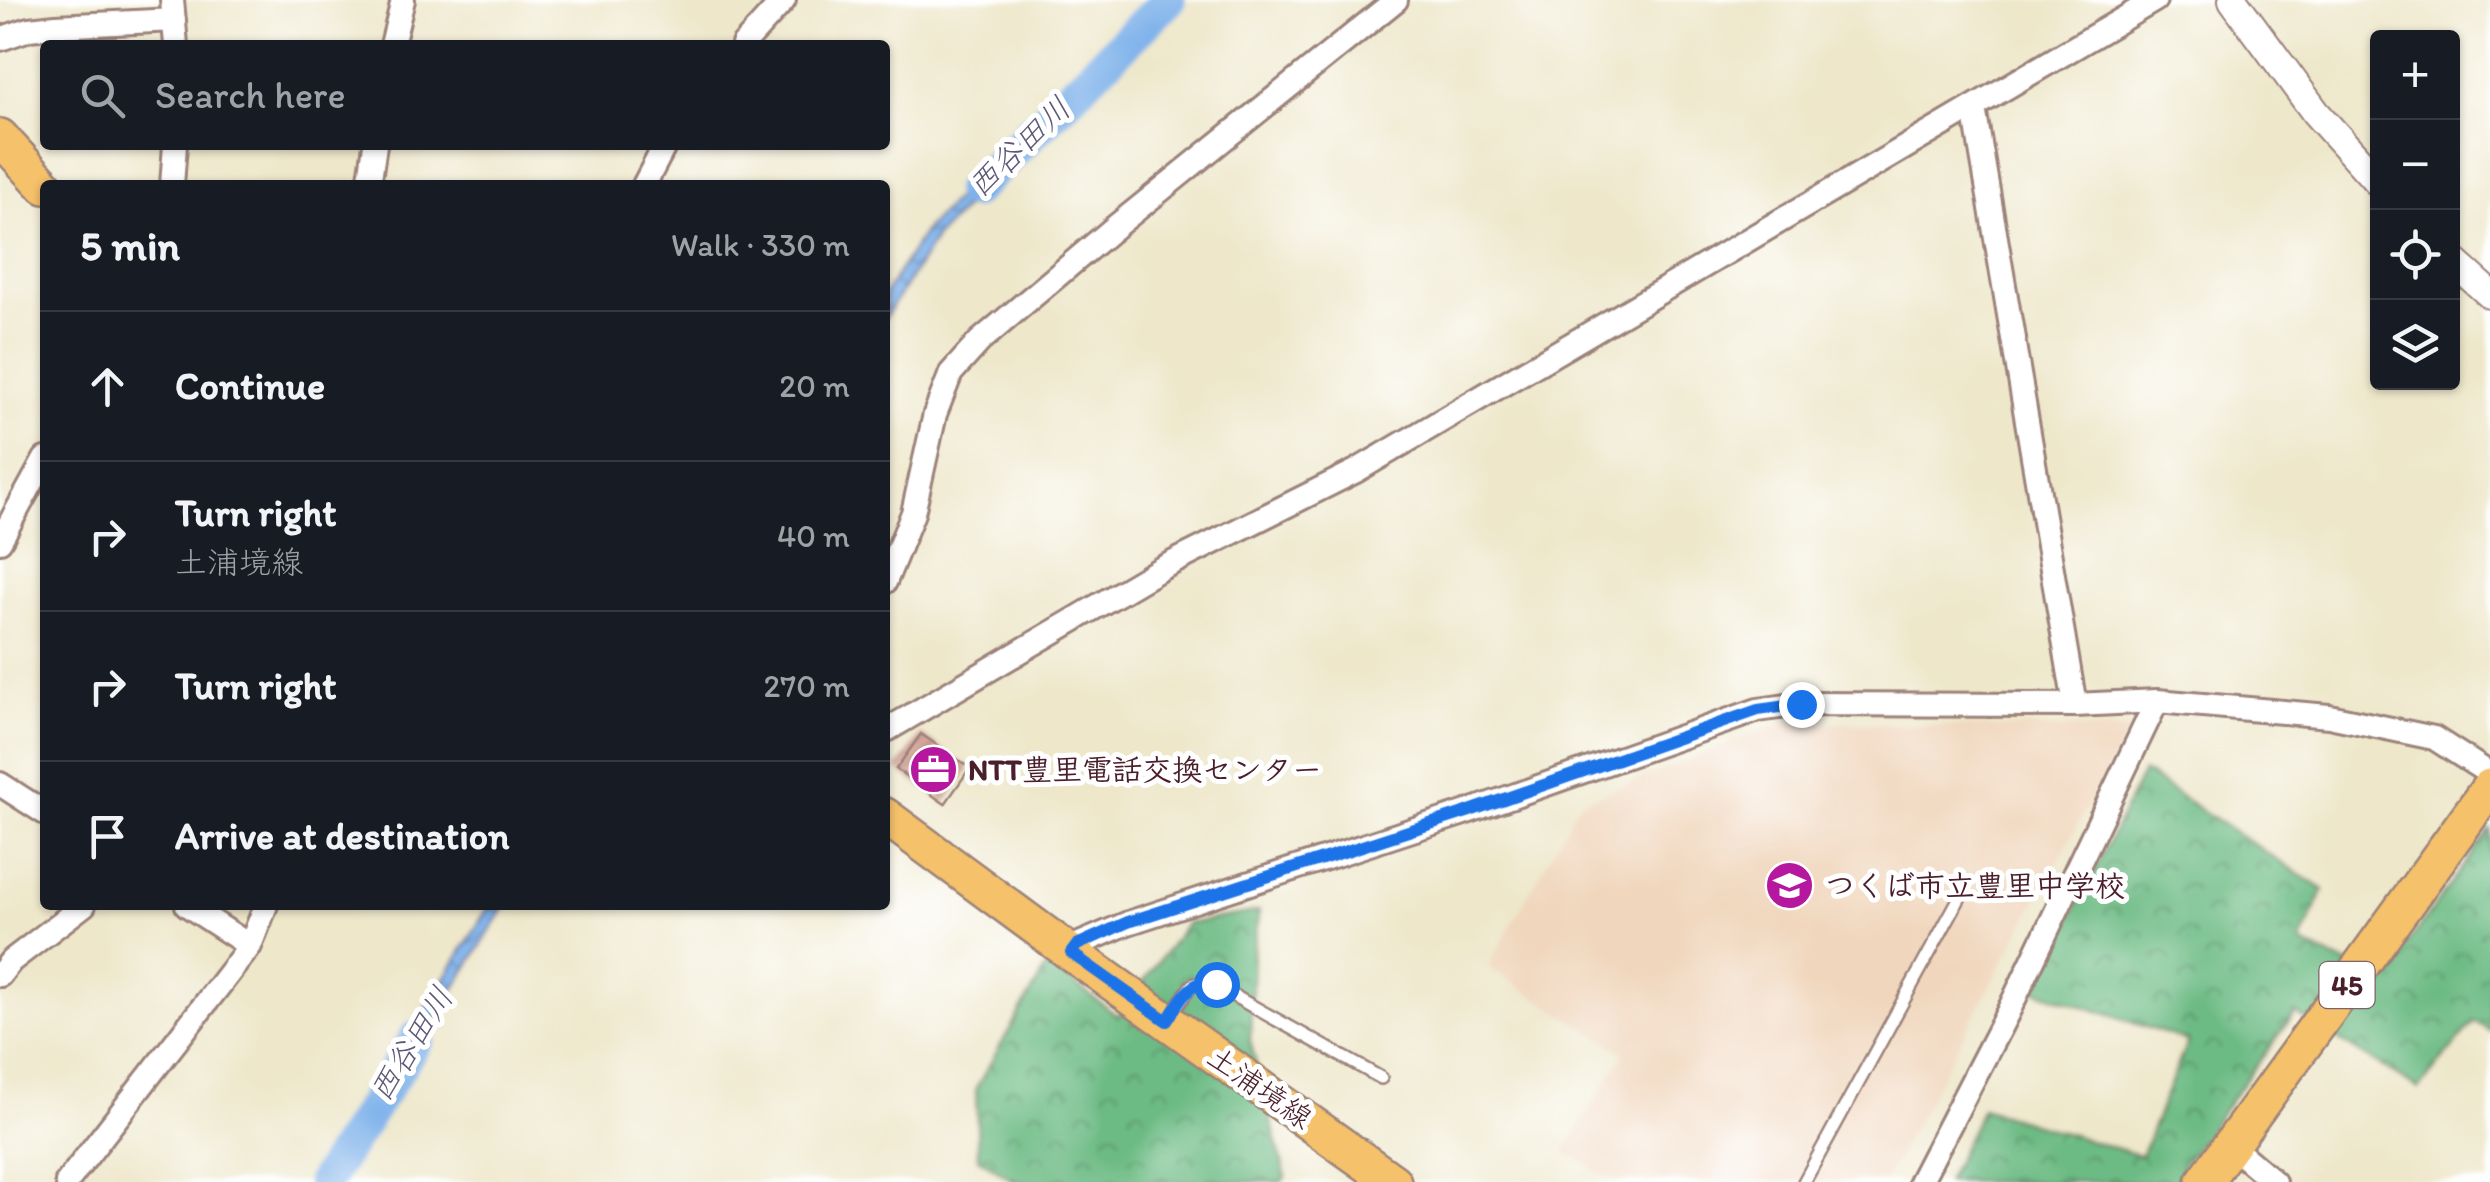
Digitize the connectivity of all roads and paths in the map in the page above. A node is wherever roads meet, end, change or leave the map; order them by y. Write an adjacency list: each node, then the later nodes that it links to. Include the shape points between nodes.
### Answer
1 (403, 0): 9 (street)
2 (784, 0): 10 (street)
3 (1396, 0): 25 (street, via 1115,227 950,373 913,513)
4 (2155, 0): 11 (street)
5 (2233, 0): 16 (street, via 2316,113)
6 (173, 10): 7 (street, via 29,29); 8 (street)
7 (0, 39)
8 (176, 40)
9 (393, 40)
10 (748, 40)
11 (1974, 108): 27 (street); 28 (street, via 1356,472 1162,568)
12 (0, 137): 20 (main road)
13 (176, 150): 17 (street)
14 (374, 150): 18 (street)
15 (662, 150): 19 (street)
16 (2370, 173)
17 (172, 180)
18 (370, 180)
19 (647, 180)
20 (40, 181)
21 (2460, 267): 22 (street)
22 (2490, 294)
23 (40, 468): 24 (street)
24 (0, 541)
25 (890, 570)
26 (2158, 702): 27 (street); 29 (street, via 2382,726 2434,738); 47 (street)
27 (2075, 705): 39 (street, via 1801,704 1758,710 1128,922)
28 (890, 728)
29 (2490, 774)
30 (0, 784): 32 (street)
31 (2490, 787): 43 (main road, 45)
32 (40, 810)
33 (890, 820): 39 (main road, 土浦境線)
34 (1960, 898): 46 (lane)
35 (78, 910): 40 (street)
36 (195, 910): 38 (street)
37 (264, 910): 38 (street)
38 (250, 946): 45 (street)
39 (1071, 953): 41 (main road, 土浦境線)
40 (0, 975)
41 (1167, 1021): 42 (lane, via 1192,985 1207,980); 44 (main road, 土浦境線)
42 (1381, 1078)
43 (2230, 1145): 48 (main road, 45); 49 (street)
44 (1381, 1178)
45 (67, 1182)
46 (1804, 1182)
47 (1920, 1182)
48 (2204, 1182)
49 (2274, 1182)

